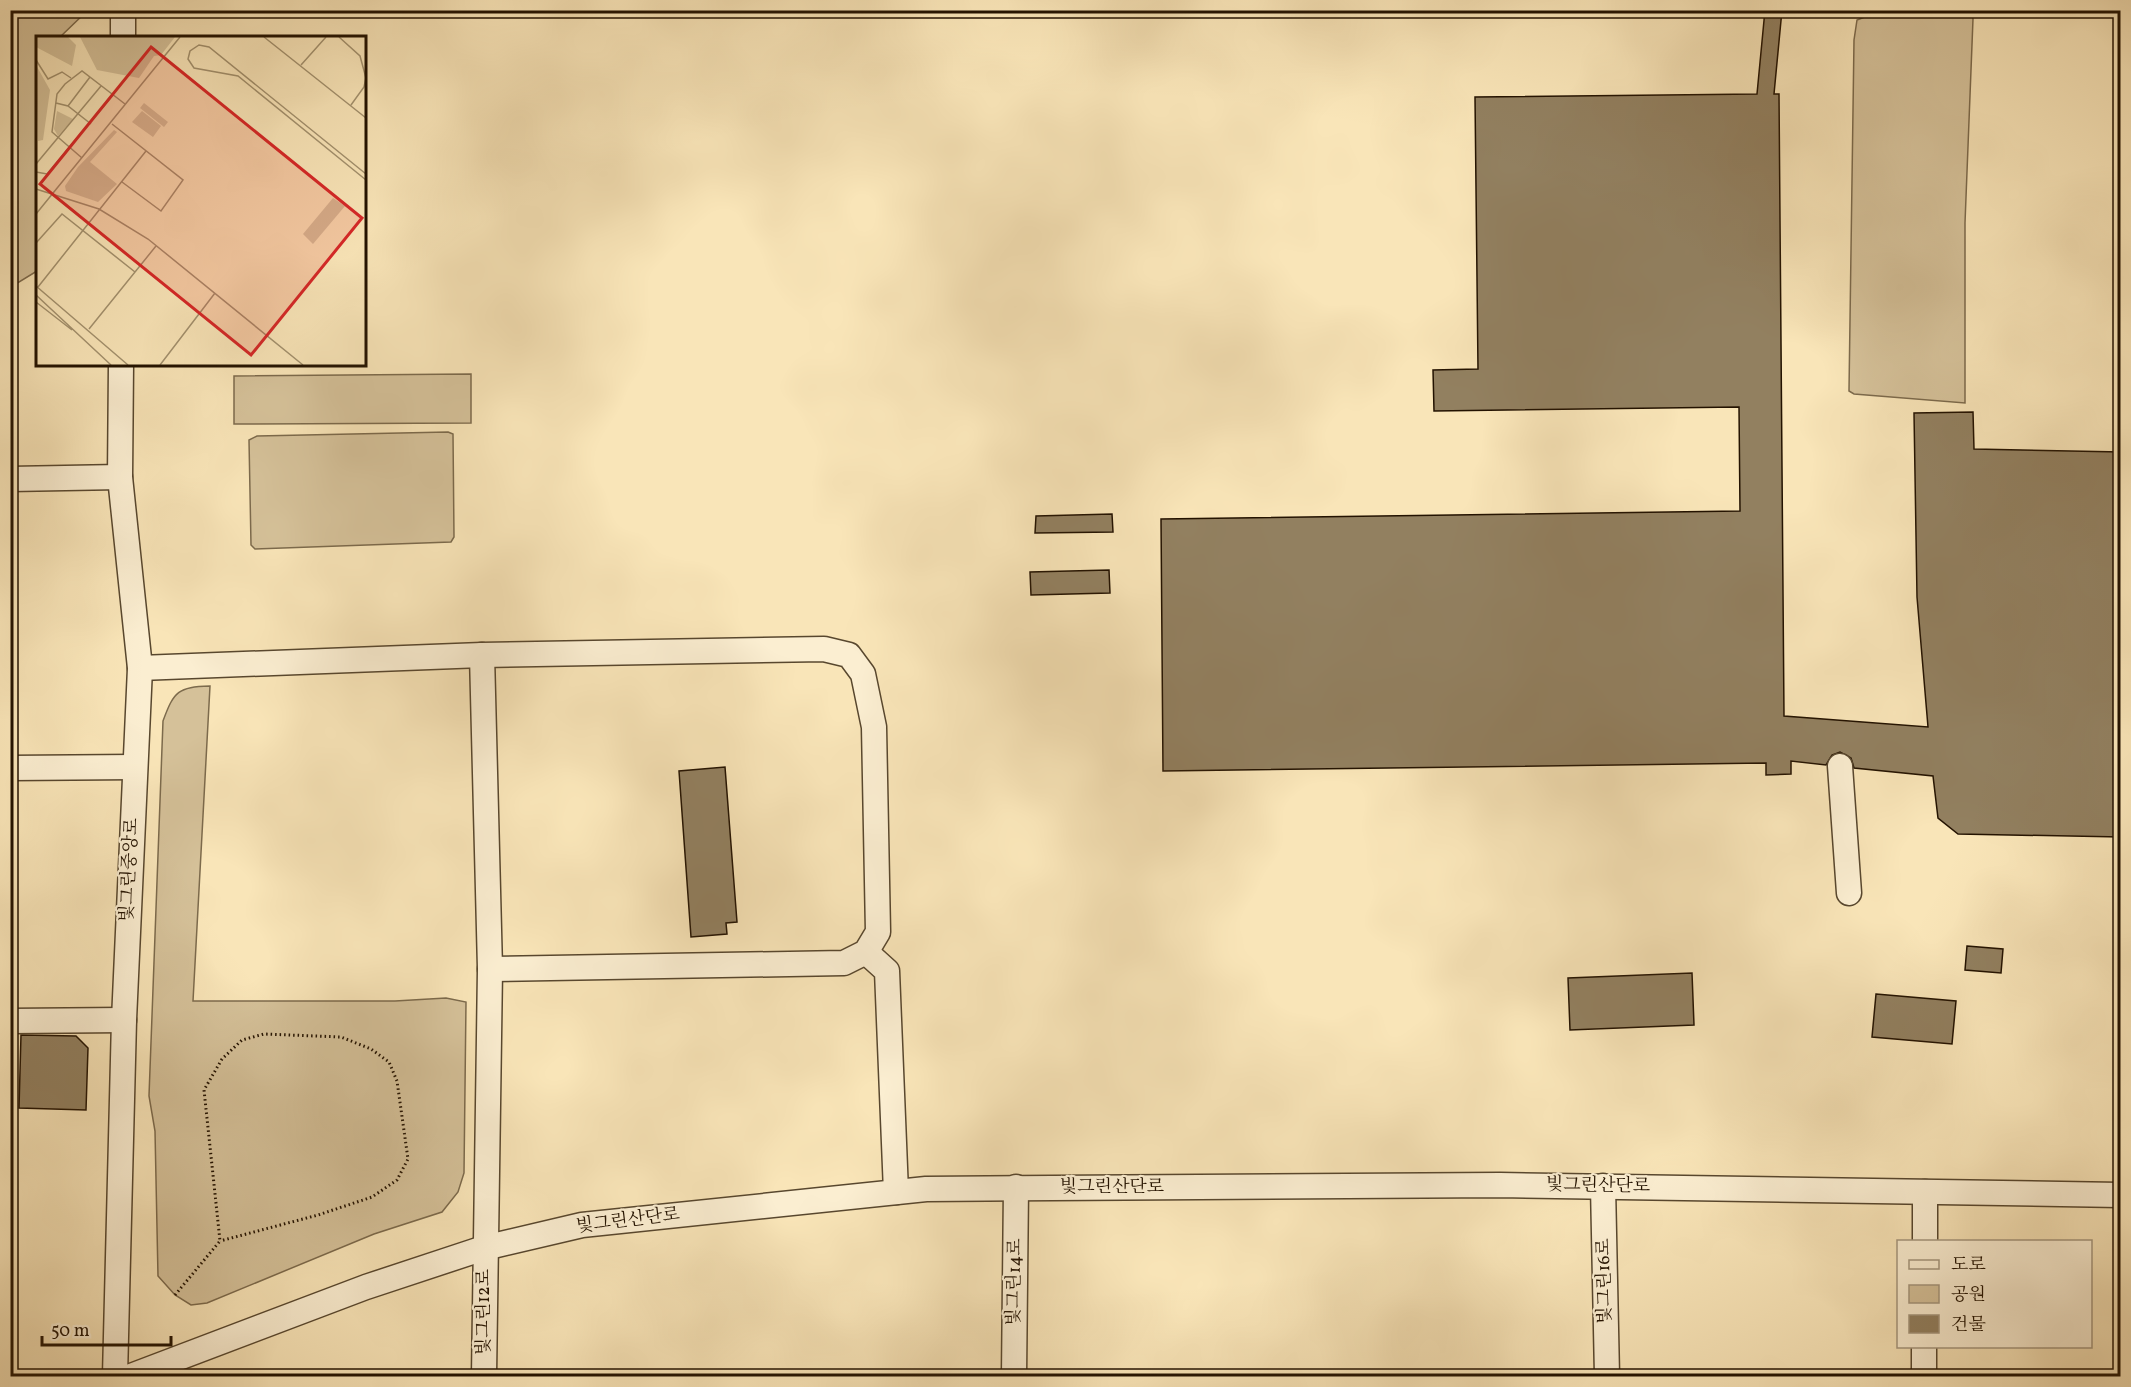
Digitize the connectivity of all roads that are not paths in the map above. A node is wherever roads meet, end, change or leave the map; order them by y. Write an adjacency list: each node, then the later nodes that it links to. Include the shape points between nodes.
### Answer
1 (123, 10): 2 (street)
2 (123, 36)
3 (121, 366): 4 (street, 빛그린중앙로)
4 (120, 477): 5 (street); 7 (street, 빛그린중앙로)
5 (10, 479)
6 (482, 655): 7 (street); 12 (street, via 824,649 849,655 863,674 873,727 878,932); 13 (street, 빛그린12로)
7 (140, 668): 9 (street, 빛그린중앙로)
8 (1840, 766): 11 (street)
9 (135, 767): 10 (street); 15 (street, 빛그린중앙로)
10 (10, 768)
11 (1850, 893)
12 (866, 952): 13 (street, via 844,963); 18 (street, via 887,971)
13 (490, 969): 22 (street, 빛그린12로)
14 (10, 1020): 15 (street)
15 (123, 1020): 24 (street, 빛그린중앙로)
16 (1603, 1186): 17 (street, 빛그린산단로); 19 (street, 빛그린산단로); 28 (street, 빛그린16로)
17 (1016, 1187): 18 (street, 빛그린산단로); 27 (street, 빛그린14로)
18 (896, 1192): 22 (street, 빛그린산단로, via 582,1225)
19 (1925, 1192): 20 (street, 빛그린산단로); 21 (street)
20 (2121, 1195)
21 (1925, 1240)
22 (484, 1248): 25 (street, 빛그린산단로, via 366,1287); 26 (street, 빛그린12로)
23 (1924, 1348): 29 (street)
24 (115, 1377)
25 (131, 1377)
26 (484, 1377)
27 (1014, 1377)
28 (1607, 1377)
29 (1924, 1377)

